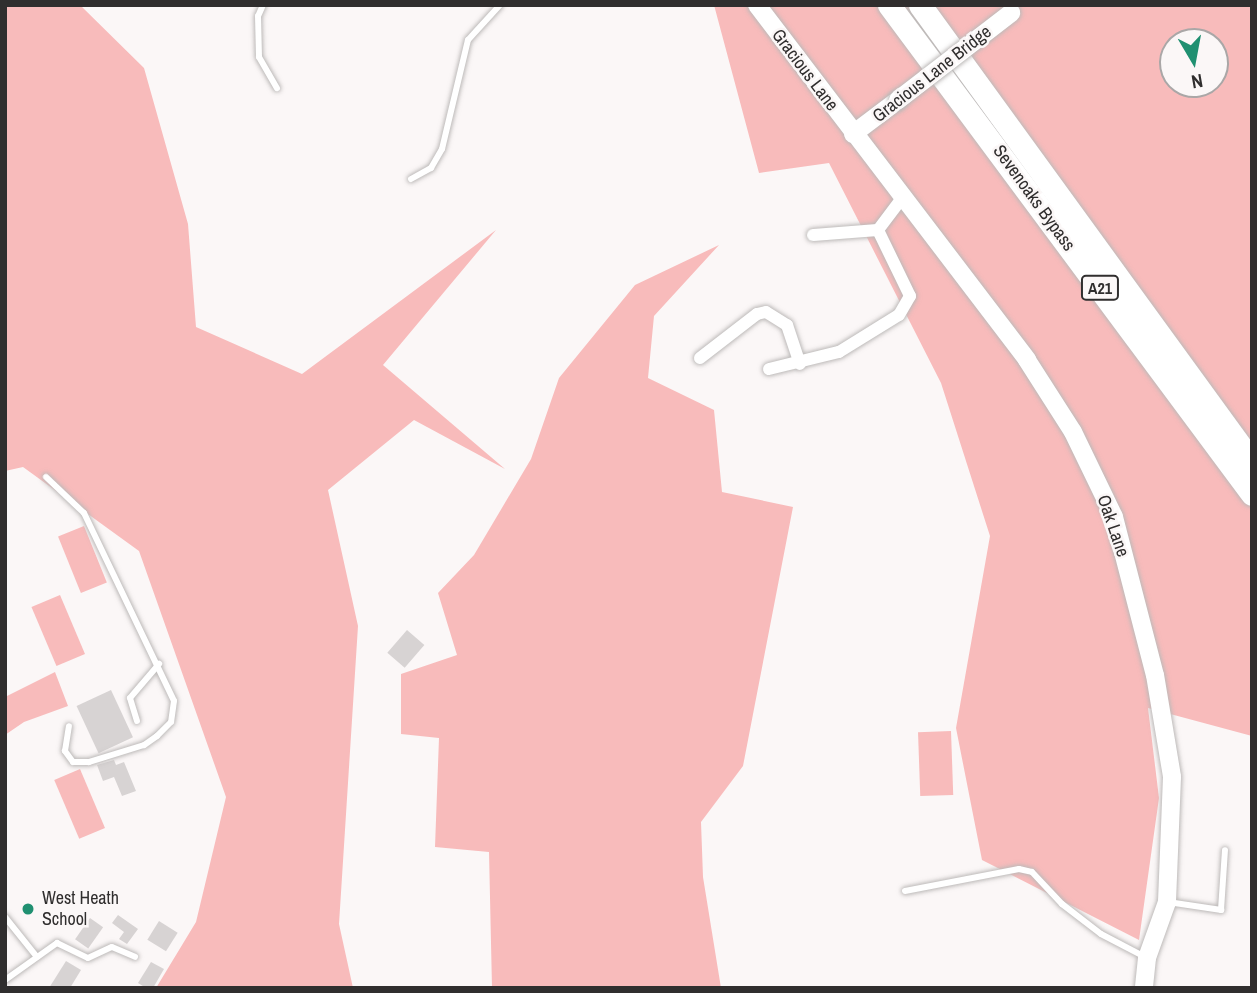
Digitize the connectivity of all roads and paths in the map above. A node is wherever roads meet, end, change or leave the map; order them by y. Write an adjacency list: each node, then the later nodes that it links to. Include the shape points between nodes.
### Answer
1 (263, 5): 7 (lane, via 258,16 258,57)
2 (500, 5): 9 (lane, via 468,40 442,149 431,168)
3 (757, 5): 8 (street, Gracious Lane)
4 (889, 5): 18 (highway, Sevenoaks Bypass / A21)
5 (920, 5): 16 (highway, Sevenoaks Bypass / A21)
6 (1015, 9): 8 (street, Gracious Lane Bridge, bridge)
7 (277, 88)
8 (853, 134): 10 (street, Oak Lane)
9 (411, 179)
10 (901, 200): 11 (street); 24 (street, Oak Lane, via 1027,360 1073,432 1114,517 1168,737 1172,813)
11 (878, 230): 12 (street); 14 (street, via 910,296 899,315 839,352)
12 (813, 235)
13 (700, 358): 14 (street, via 757,314 766,312 787,325)
14 (800, 364): 15 (street)
15 (769, 369)
16 (1252, 462)
17 (46, 477): 19 (lane, via 84,513)
18 (1252, 494)
19 (159, 664): 20 (lane, via 131,698); 21 (lane, via 174,701 172,722 144,745 89,762 73,762 65,751)
20 (137, 721)
21 (69, 726)
22 (1225, 850): 24 (lane, via 1221,910)
23 (905, 891): 28 (lane, via 1019,869 1032,872 1062,904 1101,934)
24 (1167, 902): 28 (street, Oak Lane)
25 (5, 917): 26 (lane)
26 (37, 957): 27 (lane, via 57,943 88,958 112,947); 29 (lane)
27 (135, 957)
28 (1147, 958): 30 (street, Oak Lane)
29 (5, 980)
30 (1144, 988)

